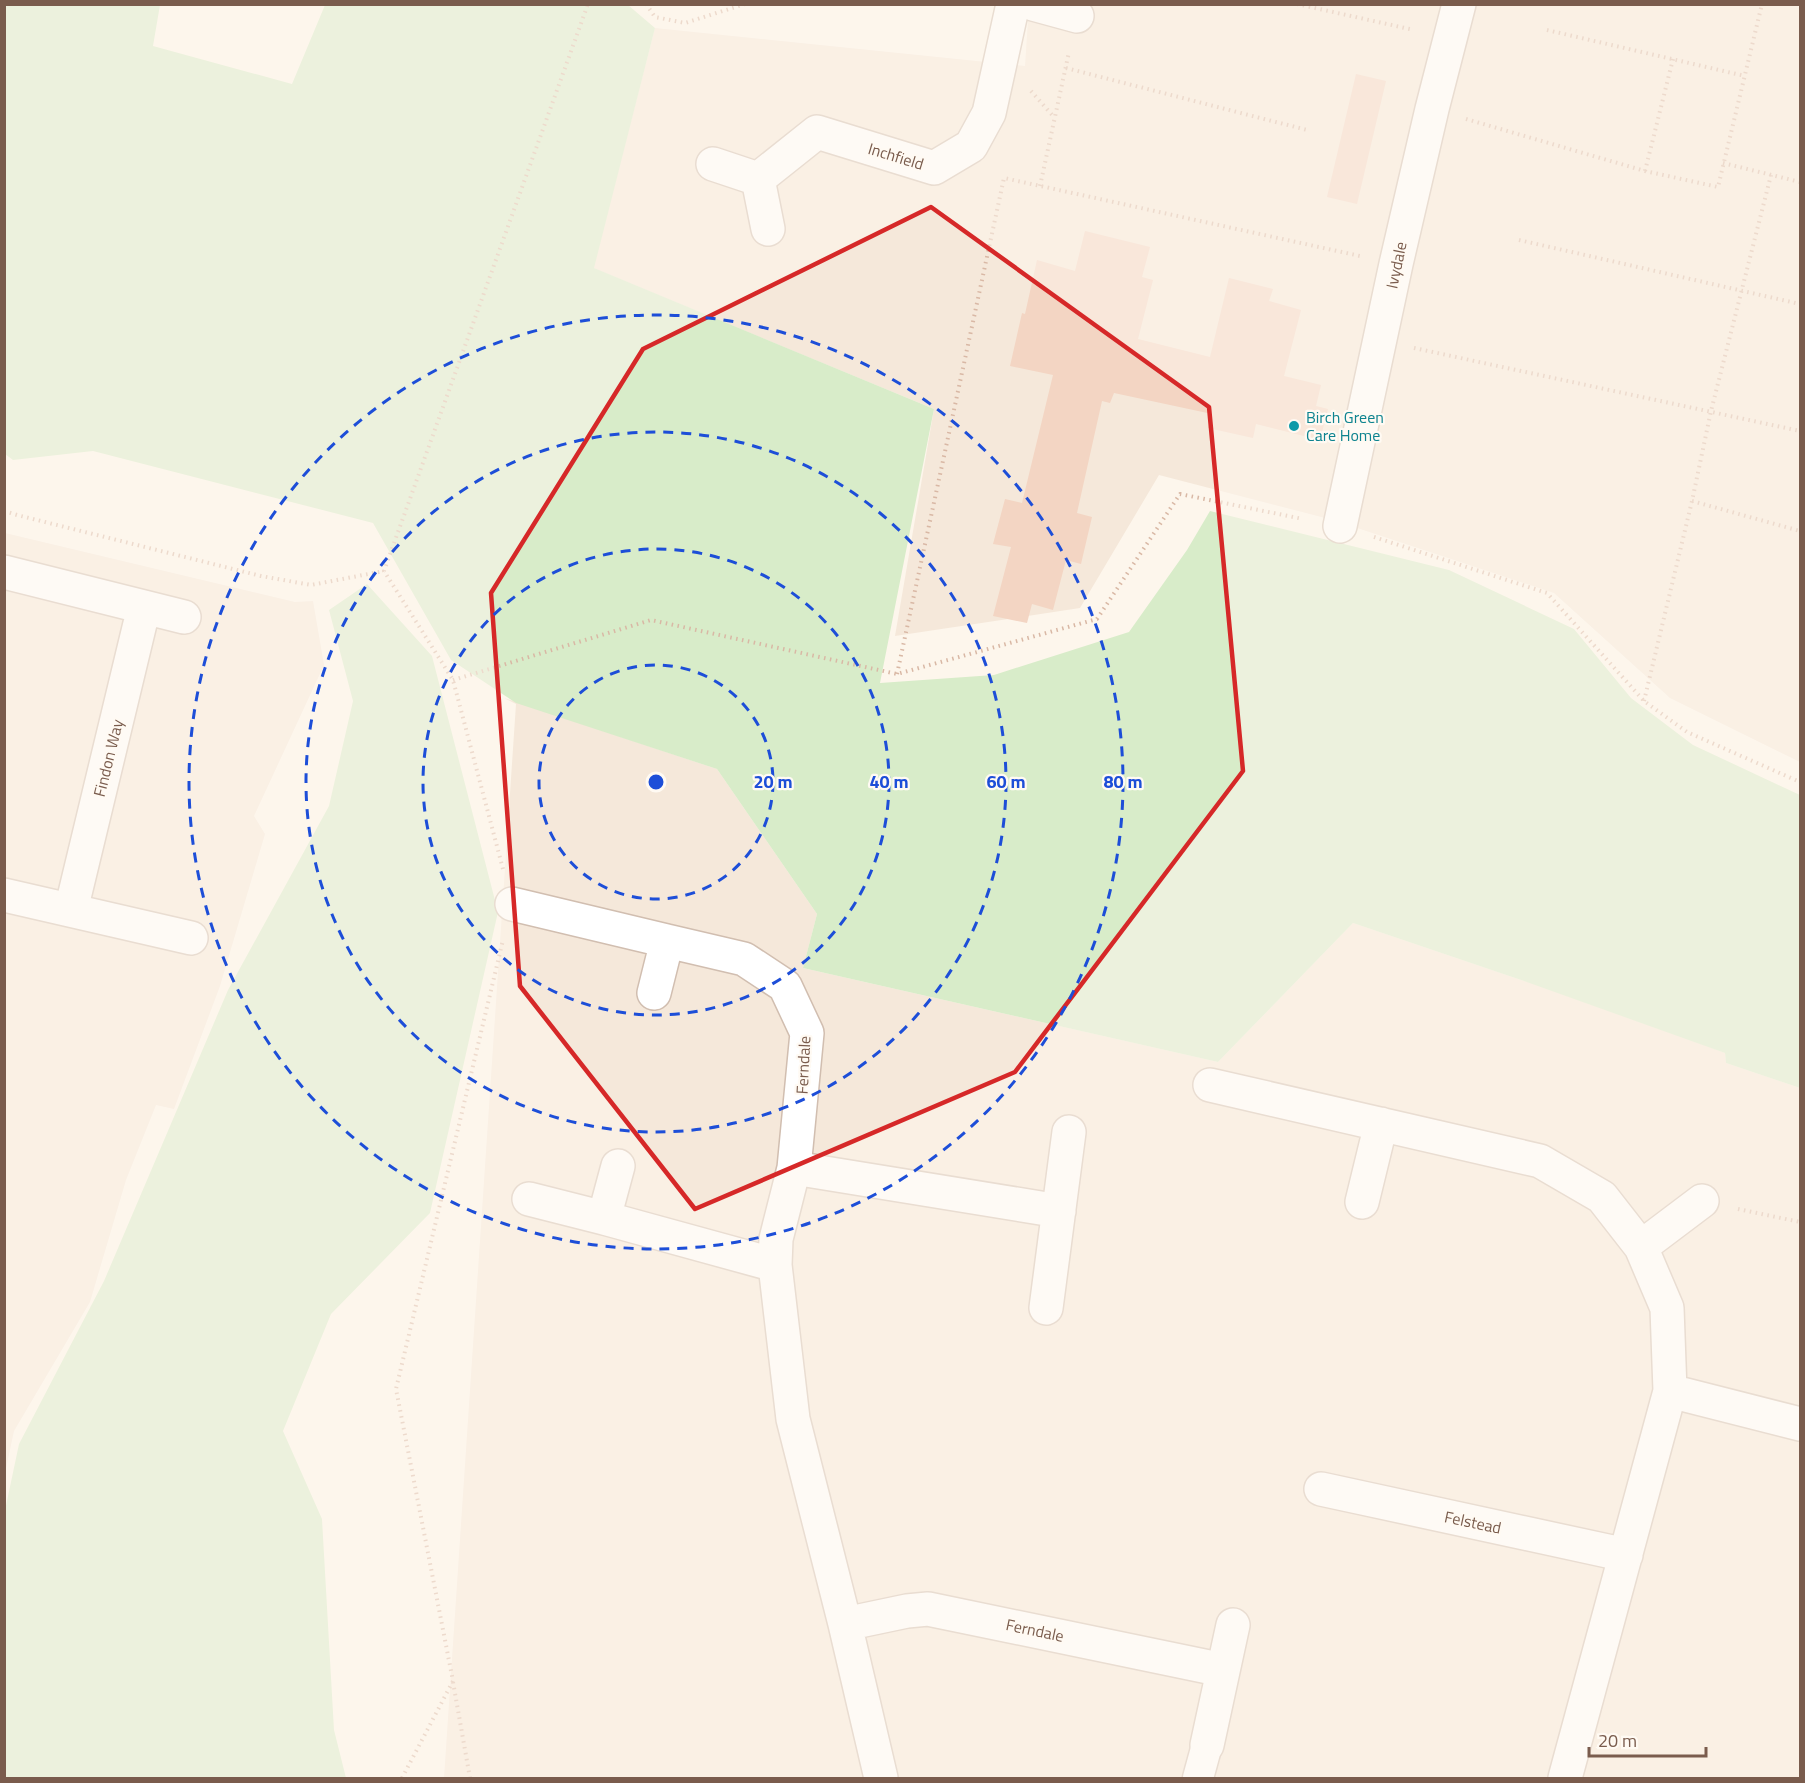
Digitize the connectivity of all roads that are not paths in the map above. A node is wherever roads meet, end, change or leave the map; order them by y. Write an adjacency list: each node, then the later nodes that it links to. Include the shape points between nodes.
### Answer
1 (1013, 4): 6 (street, Inchfield, via 989,113 971,146 934,168 817,132)
2 (1033, 4): 4 (street)
3 (1459, 4): 8 (street, Ivydale, via 1396,264)
4 (1077, 16)
5 (713, 164): 6 (street)
6 (758, 179): 7 (street)
7 (768, 229)
8 (1340, 526)
9 (4, 572): 10 (street)
10 (144, 607): 11 (street); 14 (street, Findon Way)
11 (184, 617)
12 (4, 895): 14 (street)
13 (512, 904): 16 (street, Ferndale)
14 (71, 910): 15 (street)
15 (191, 938)
16 (667, 941): 17 (street); 22 (street, Ferndale, via 744,959 785,986 807,1033)
17 (654, 993)
18 (1210, 1085): 19 (street)
19 (1382, 1124): 25 (street); 28 (street, via 1540,1161 1602,1197)
20 (1069, 1132): 26 (street)
21 (618, 1166): 27 (street)
22 (794, 1168): 26 (street); 29 (street, Ferndale, via 776,1239)
23 (529, 1199): 27 (street)
24 (1702, 1201): 28 (street)
25 (1362, 1202)
26 (1059, 1211): 30 (street)
27 (604, 1218): 29 (street)
28 (1641, 1247): 31 (street, via 1667,1308)
29 (775, 1265): 35 (street, Ferndale, via 793,1419)
30 (1046, 1308)
31 (1670, 1391): 32 (street); 34 (street)
32 (1800, 1424)
33 (1321, 1489): 34 (street, Felstead)
34 (1626, 1555): 41 (street)
35 (845, 1624): 37 (street, Ferndale, via 928,1609); 39 (street, Ferndale)
36 (1233, 1625): 37 (street)
37 (1223, 1670): 38 (street)
38 (1207, 1745): 40 (street)
39 (881, 1779)
40 (1198, 1779)
41 (1565, 1779)

